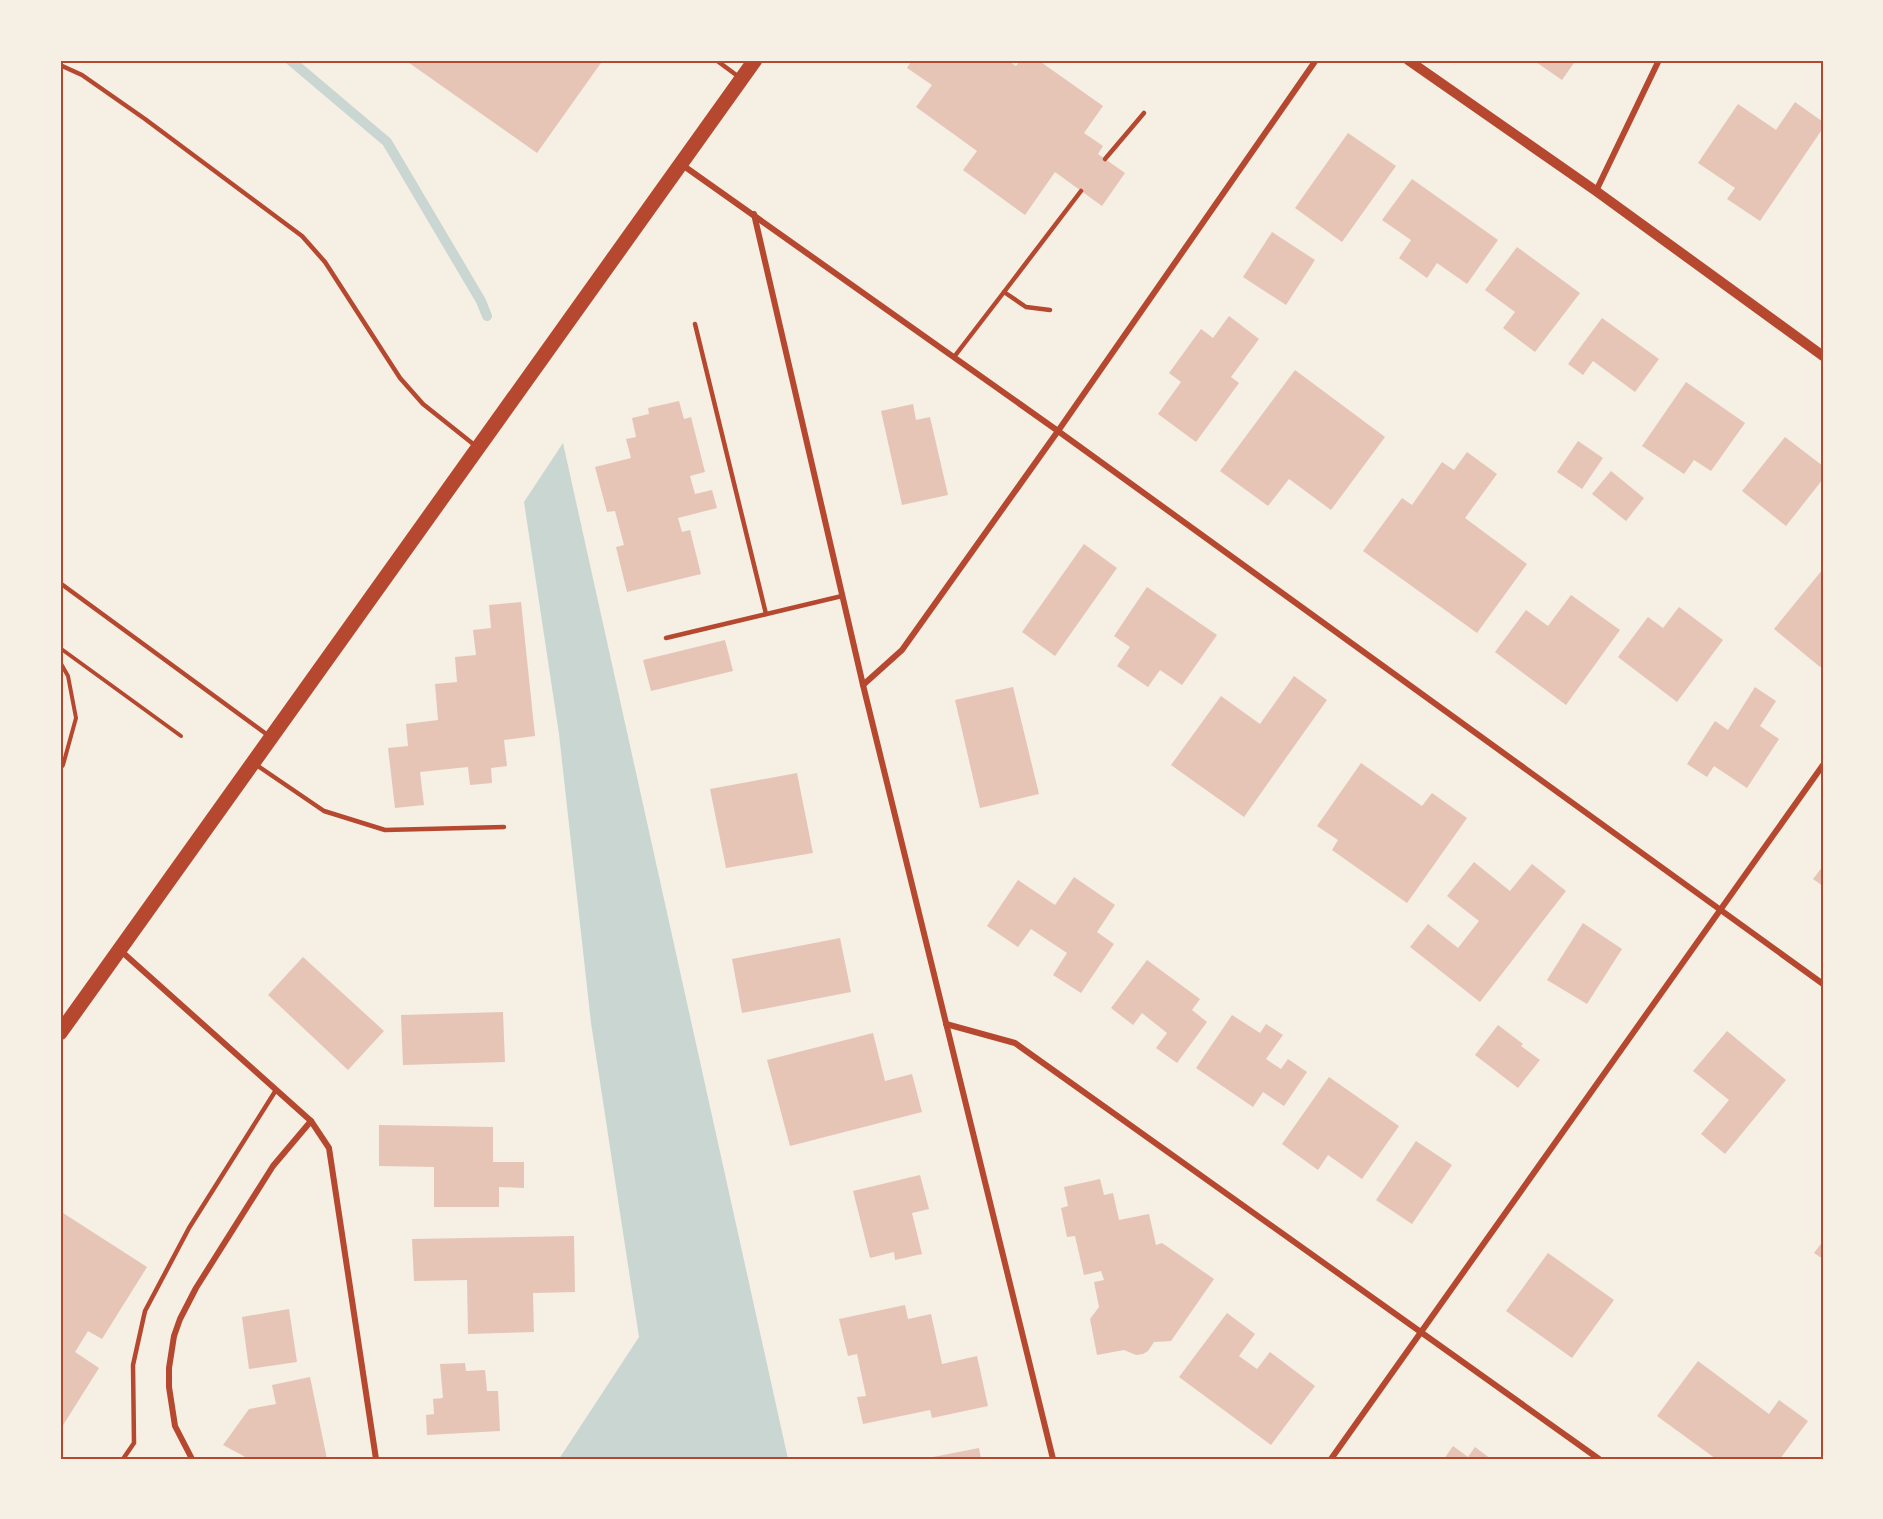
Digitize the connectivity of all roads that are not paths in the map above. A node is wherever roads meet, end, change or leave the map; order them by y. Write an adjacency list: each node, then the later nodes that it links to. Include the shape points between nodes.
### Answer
1 (716, 60): 7 (lane)
2 (755, 60): 7 (main road)
3 (1316, 60): 19 (street)
4 (1408, 60): 12 (street)
5 (1659, 60): 12 (street)
6 (60, 64): 20 (lane, via 145,119 302,236 325,262 400,378 423,404)
7 (741, 78): 10 (main road)
8 (1144, 112): 9 (lane)
9 (1105, 159)
10 (681, 164): 13 (street); 20 (main road)
11 (1081, 191): 14 (lane)
12 (1596, 192): 17 (street)
13 (754, 214): 18 (street); 22 (street)
14 (1004, 292): 15 (lane, via 1026,307); 18 (lane)
15 (1050, 310)
16 (695, 324): 23 (lane)
17 (1823, 356)
18 (954, 357): 19 (street)
19 (1058, 431): 25 (street, via 902,650); 30 (street)
20 (477, 447): 26 (main road)
21 (60, 583): 26 (lane)
22 (842, 596): 23 (lane); 25 (street)
23 (766, 614): 24 (lane)
24 (666, 638)
25 (863, 686): 33 (street)
26 (271, 737): 27 (main road)
27 (253, 763): 29 (lane, via 324,811 385,830); 31 (main road)
28 (1823, 765): 30 (street)
29 (504, 827)
30 (1720, 909): 32 (street); 37 (street)
31 (120, 949): 34 (main road); 35 (street)
32 (1823, 984)
33 (946, 1024): 37 (street, via 1015,1043); 41 (street)
34 (60, 1033)
35 (276, 1090): 36 (street); 38 (lane, via 189,1228 145,1311 133,1365 134,1443)
36 (312, 1121): 39 (street, via 273,1166 195,1288 180,1319 174,1336 169,1387 175,1426); 40 (street, via 329,1148)
37 (1422, 1332): 42 (street); 43 (street)
38 (123, 1459)
39 (192, 1459)
40 (376, 1459)
41 (1053, 1459)
42 (1331, 1459)
43 (1599, 1459)

